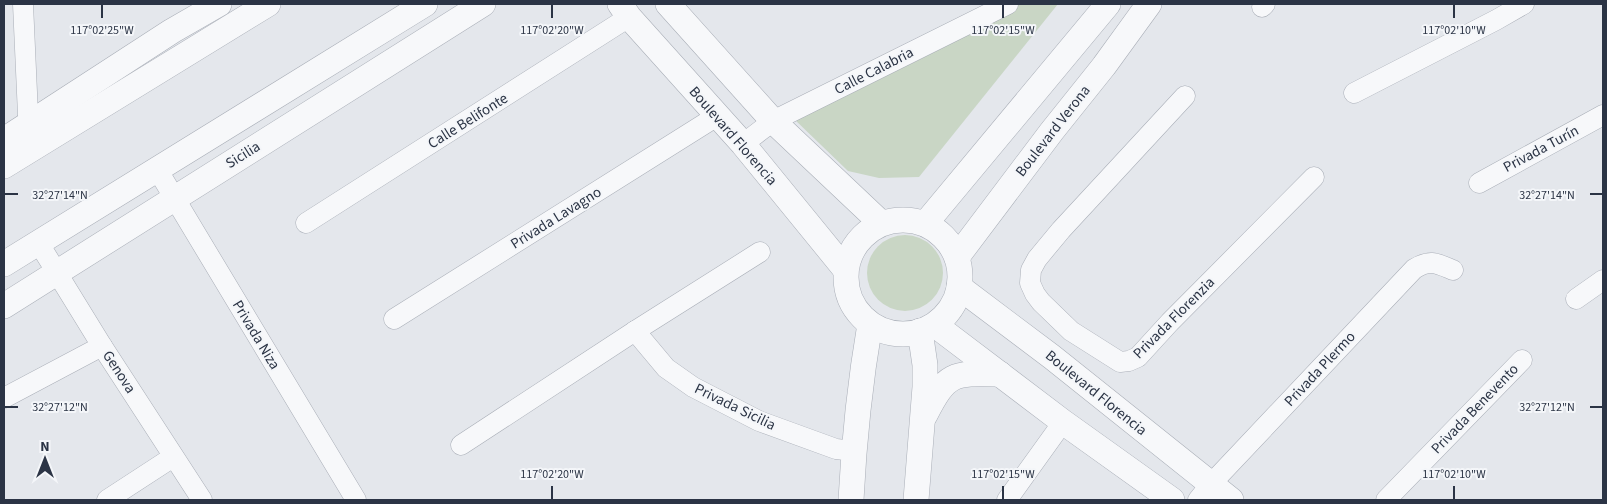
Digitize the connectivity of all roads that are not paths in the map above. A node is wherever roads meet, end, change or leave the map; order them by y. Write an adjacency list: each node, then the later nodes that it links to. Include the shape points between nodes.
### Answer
1 (23, 4): 17 (street)
2 (219, 4): 17 (street, via 172,31)
3 (268, 4): 17 (street)
4 (425, 4): 21 (street)
5 (482, 4): 24 (street, Sicilia)
6 (1008, 4): 16 (street, Calle Calabria)
7 (1108, 4): 27 (street)
8 (1149, 4): 30 (street, Boulevard Verona)
9 (1524, 4): 12 (street)
10 (677, 6): 16 (street)
11 (624, 10): 15 (street, Boulevard Florencia); 25 (street, Calle Belifonte)
12 (1354, 93)
13 (1185, 96): 43 (street, Privada Florenzia, via 1061,230 1031,270 1030,283 1035,294)
14 (1603, 115): 23 (street, Privada Turín)
15 (717, 116): 19 (street, Boulevard Florencia); 39 (street, Privada Lavagno)
16 (773, 121): 19 (street, Calle Calabria); 26 (street)
17 (29, 137): 18 (street); 20 (street)
18 (4, 140)
19 (743, 144): 32 (street, Boulevard Florencia)
20 (4, 166)
21 (157, 169): 24 (street, Privada Niza); 28 (street)
22 (1314, 177): 43 (street, Privada Florenzia, via 1138,357 1120,362)
23 (1479, 183)
24 (174, 198): 34 (street, Sicilia); 57 (street, Privada Niza)
25 (306, 223)
26 (881, 223): 27 (street, via 903,219); 32 (street, via 864,234 851,250)
27 (925, 224): 30 (street, via 950,243)
28 (38, 242): 31 (street); 34 (street, Genova)
29 (760, 252): 42 (street)
30 (957, 257): 36 (street)
31 (4, 264)
32 (845, 269): 40 (street, via 846,290 855,309)
33 (1453, 270): 54 (street, Privada Plermo, via 1433,262 1422,263 1414,269)
34 (56, 272): 38 (street, Sicilia); 44 (street, Genova)
35 (1603, 280): 37 (street)
36 (959, 287): 41 (street, via 947,313); 45 (street, Boulevard Florencia)
37 (1576, 299)
38 (4, 306)
39 (394, 319)
40 (870, 324): 41 (street, via 885,332 903,334); 52 (street)
41 (928, 328): 47 (street); 49 (street)
42 (635, 331): 51 (street); 52 (street, Privada Sicilia, via 666,368 693,387 758,421 836,449)
43 (1071, 331): 45 (street)
44 (102, 346): 48 (street); 53 (street, Genova)
45 (1052, 357): 54 (street, Boulevard Florencia)
46 (1522, 360): 63 (street, Privada Benevento)
47 (1000, 374): 49 (street, via 954,377 936,393); 50 (street)
48 (4, 398)
49 (922, 420): 59 (street)
50 (1063, 422): 60 (street); 61 (street)
51 (461, 445)
52 (854, 451): 58 (street)
53 (173, 457): 55 (street); 56 (street, Genova)
54 (1204, 493): 62 (street, Boulevard Florencia)
55 (107, 500)
56 (202, 500)
57 (356, 500)
58 (852, 500)
59 (916, 500)
60 (1007, 500)
61 (1172, 500)
62 (1231, 500)
63 (1386, 500)

